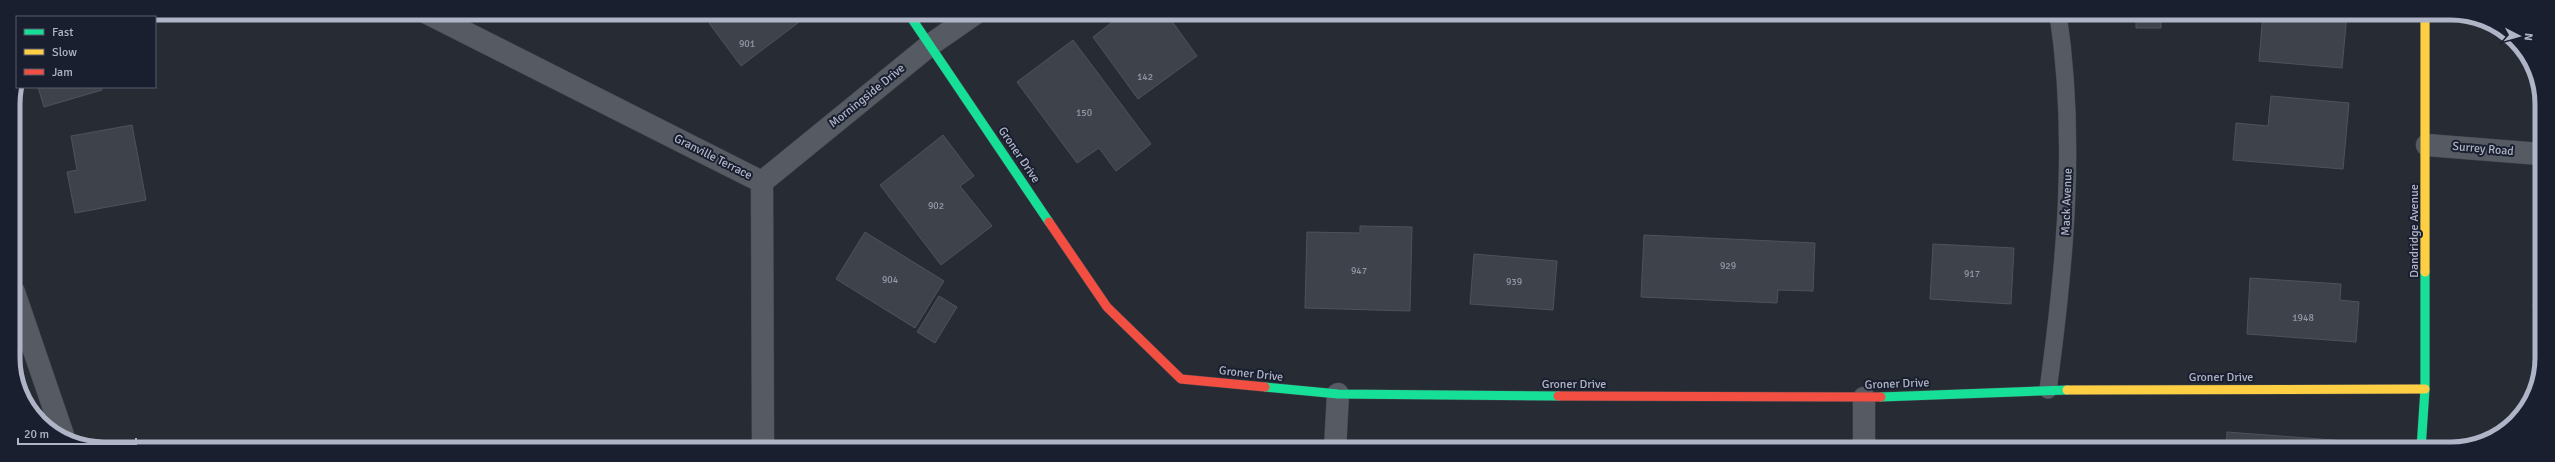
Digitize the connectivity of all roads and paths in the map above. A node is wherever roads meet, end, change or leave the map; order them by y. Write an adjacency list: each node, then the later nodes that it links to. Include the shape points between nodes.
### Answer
1 (441, 20): 9 (street, Granville Terrace)
2 (913, 20): 6 (street, Groner Drive)
3 (966, 20): 6 (street, Morningside Drive)
4 (2059, 20): 12 (lane, Mack Avenue, via 2068,106 2068,191 2063,285)
5 (2425, 20): 7 (street, Dandridge Avenue)
6 (930, 45): 9 (street, Morningside Drive); 13 (street, Groner Drive, via 1107,307 1181,379)
7 (2426, 145): 8 (street, Surrey Road); 11 (street, Dandridge Avenue)
8 (2535, 154)
9 (762, 182): 16 (street, Granville Terrace)
10 (20, 310): 15 (street)
11 (2425, 389): 12 (street, Groner Drive); 19 (street, Dandridge Avenue)
12 (2048, 390): 14 (street, Groner Drive)
13 (1338, 394): 14 (street, Groner Drive); 17 (street)
14 (1864, 398): 18 (street)
15 (61, 430)
16 (763, 442)
17 (1335, 442)
18 (1864, 442)
19 (2421, 442)

